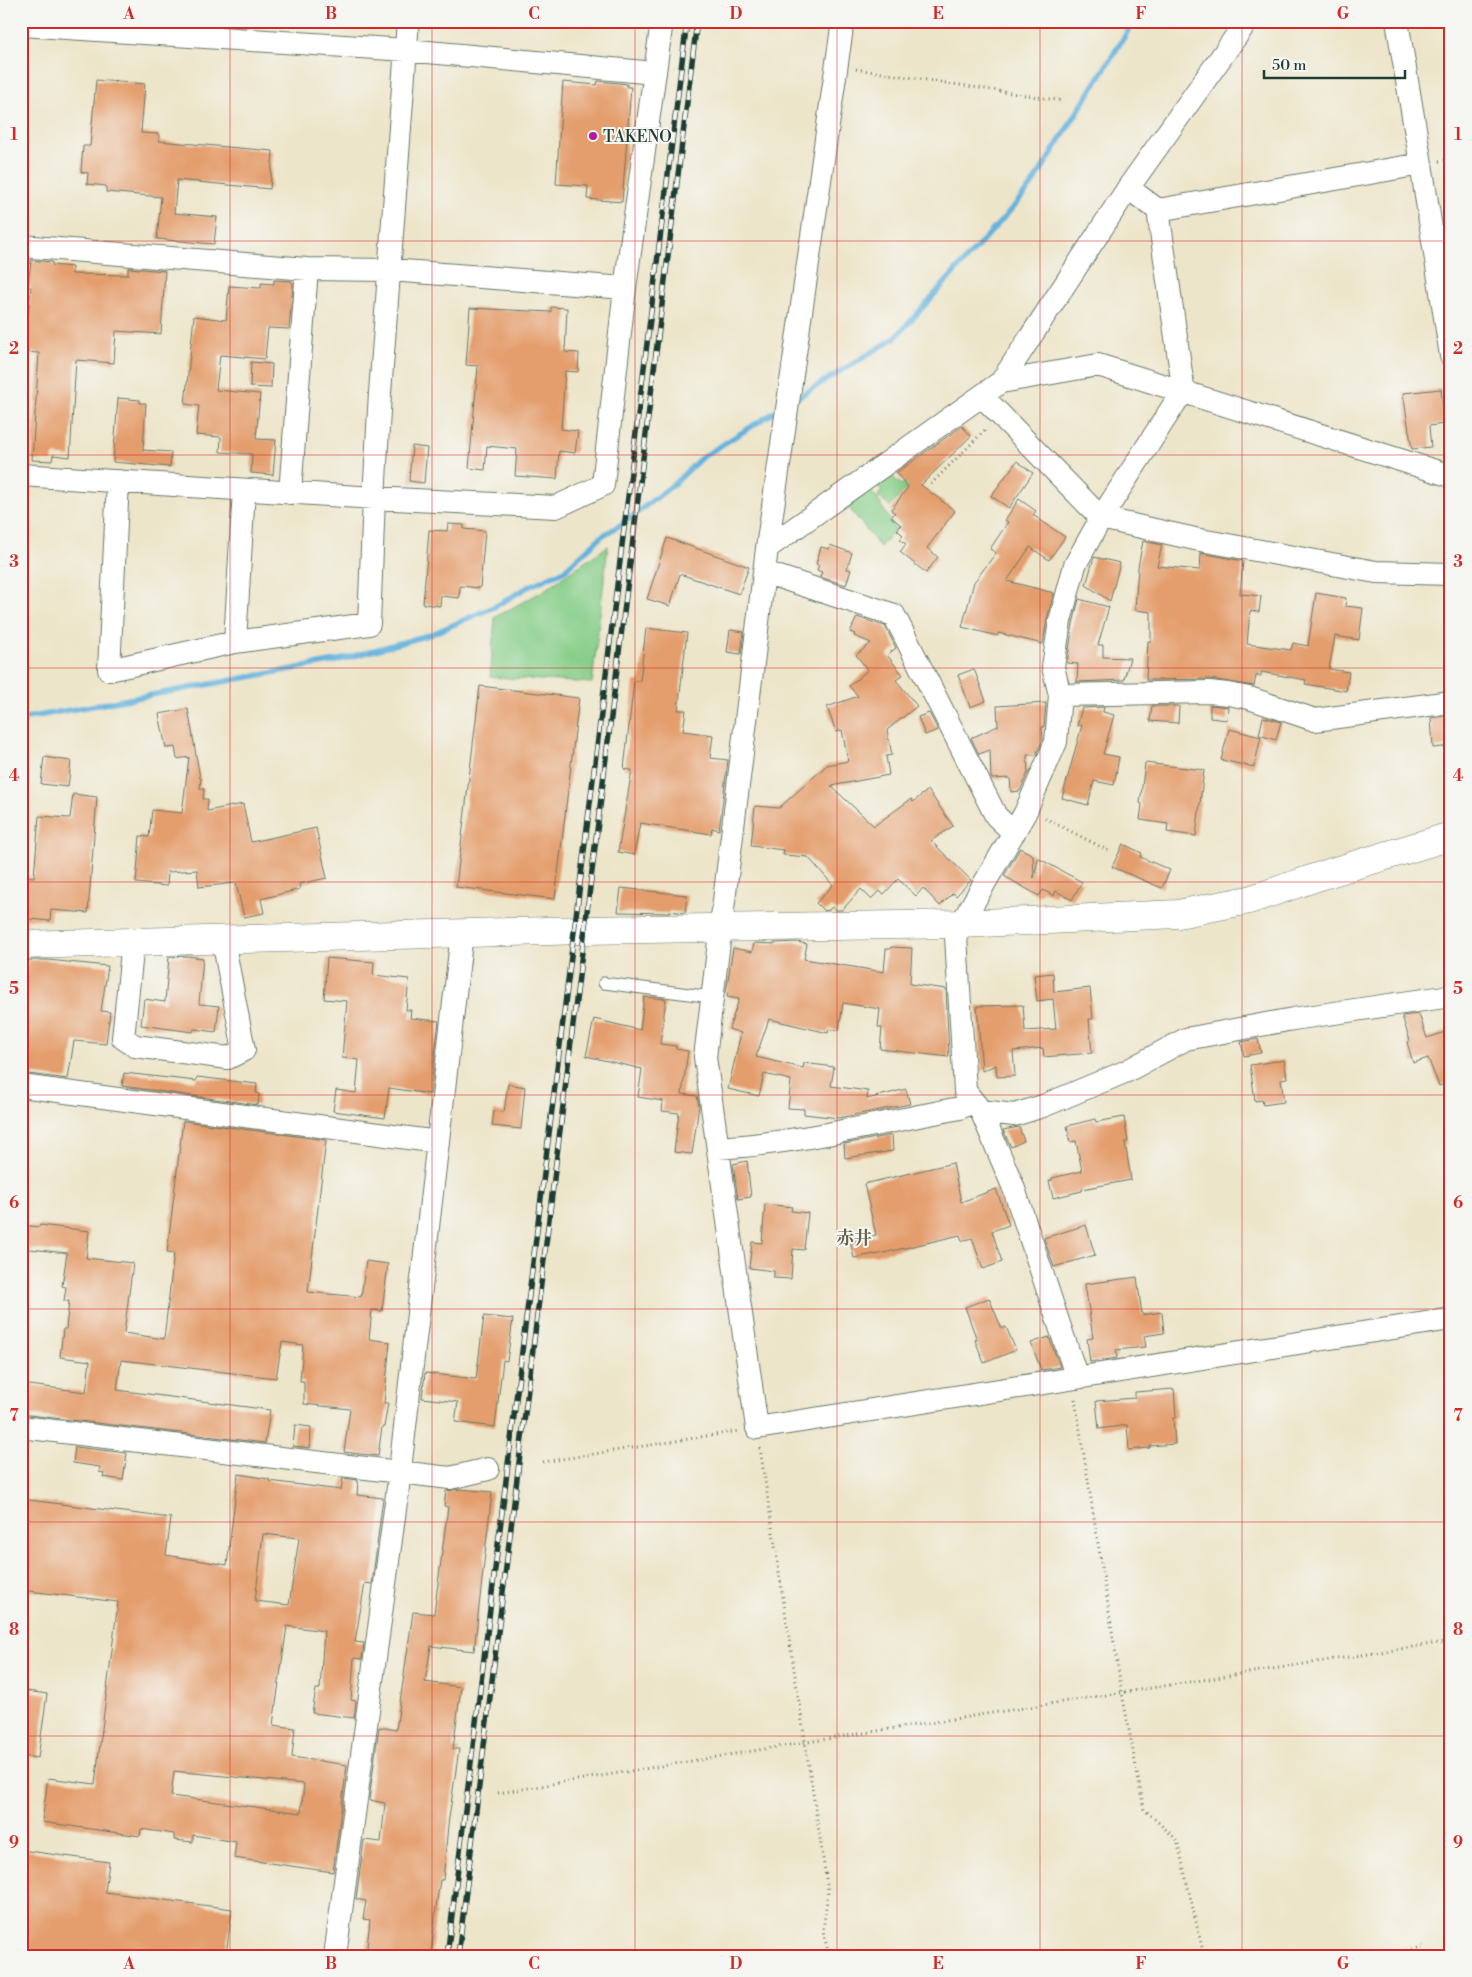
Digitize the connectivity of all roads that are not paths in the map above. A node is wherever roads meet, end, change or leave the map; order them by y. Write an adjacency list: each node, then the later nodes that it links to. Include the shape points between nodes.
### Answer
1 (408, 21): 7 (street)
2 (662, 21): 8 (street)
3 (843, 21): 27 (street)
4 (1247, 21): 10 (street)
5 (1397, 21): 9 (street)
6 (21, 25): 7 (street)
7 (406, 50): 8 (street); 14 (street)
8 (655, 72): 15 (street)
9 (1421, 164): 11 (street); 16 (street)
10 (1128, 188): 11 (street); 17 (street)
11 (1158, 210): 18 (street)
12 (21, 246): 13 (street)
13 (307, 269): 14 (street); 24 (street)
14 (390, 270): 15 (street); 25 (street)
15 (625, 288): 25 (street, via 603,485 556,507)
16 (1451, 356)
17 (1001, 382): 18 (street, via 1098,365); 19 (street)
18 (1184, 394): 21 (street); 26 (street)
19 (982, 396): 26 (street); 27 (street)
20 (21, 475): 22 (street)
21 (1451, 476)
22 (118, 482): 23 (street); 30 (street, via 109,670)
23 (244, 490): 24 (street); 30 (street)
24 (290, 493): 25 (street)
25 (374, 498): 30 (street, via 369,624)
26 (1101, 518): 29 (street, via 1376,572); 31 (street, via 1074,565 1060,622 1053,667)
27 (767, 548): 28 (street)
28 (764, 572): 33 (street, via 894,615 996,816); 36 (street)
29 (1451, 574)
30 (235, 642)
31 (1060, 695): 32 (street, via 1209,692 1228,694 1315,720); 33 (street, via 1056,742)
32 (1451, 702)
33 (1014, 833): 35 (street)
34 (1451, 836): 35 (street, via 1249,900 1178,914)
35 (961, 924): 36 (street); 45 (street, via 956,936 965,1091)
36 (721, 928): 37 (street); 43 (street)
37 (462, 933): 38 (street); 46 (street)
38 (223, 940): 39 (street); 39 (street, via 244,1050 228,1058 135,1046 123,1038)
39 (133, 942): 40 (street)
40 (21, 945)
41 (604, 983): 43 (lane)
42 (1451, 996): 45 (street, via 1292,1019 1186,1039 1126,1071 1043,1106 1014,1115)
43 (712, 998): 47 (street, via 705,1057)
44 (21, 1086): 46 (street)
45 (977, 1106): 47 (street, via 746,1146); 49 (street, via 1013,1186 1075,1372)
46 (438, 1142): 52 (street)
47 (718, 1148): 49 (street, via 757,1428)
48 (1451, 1320): 49 (street)
49 (1072, 1378)
50 (21, 1426): 52 (street)
51 (488, 1469): 52 (street, via 450,1478)
52 (400, 1472): 53 (street)
53 (335, 1956)

